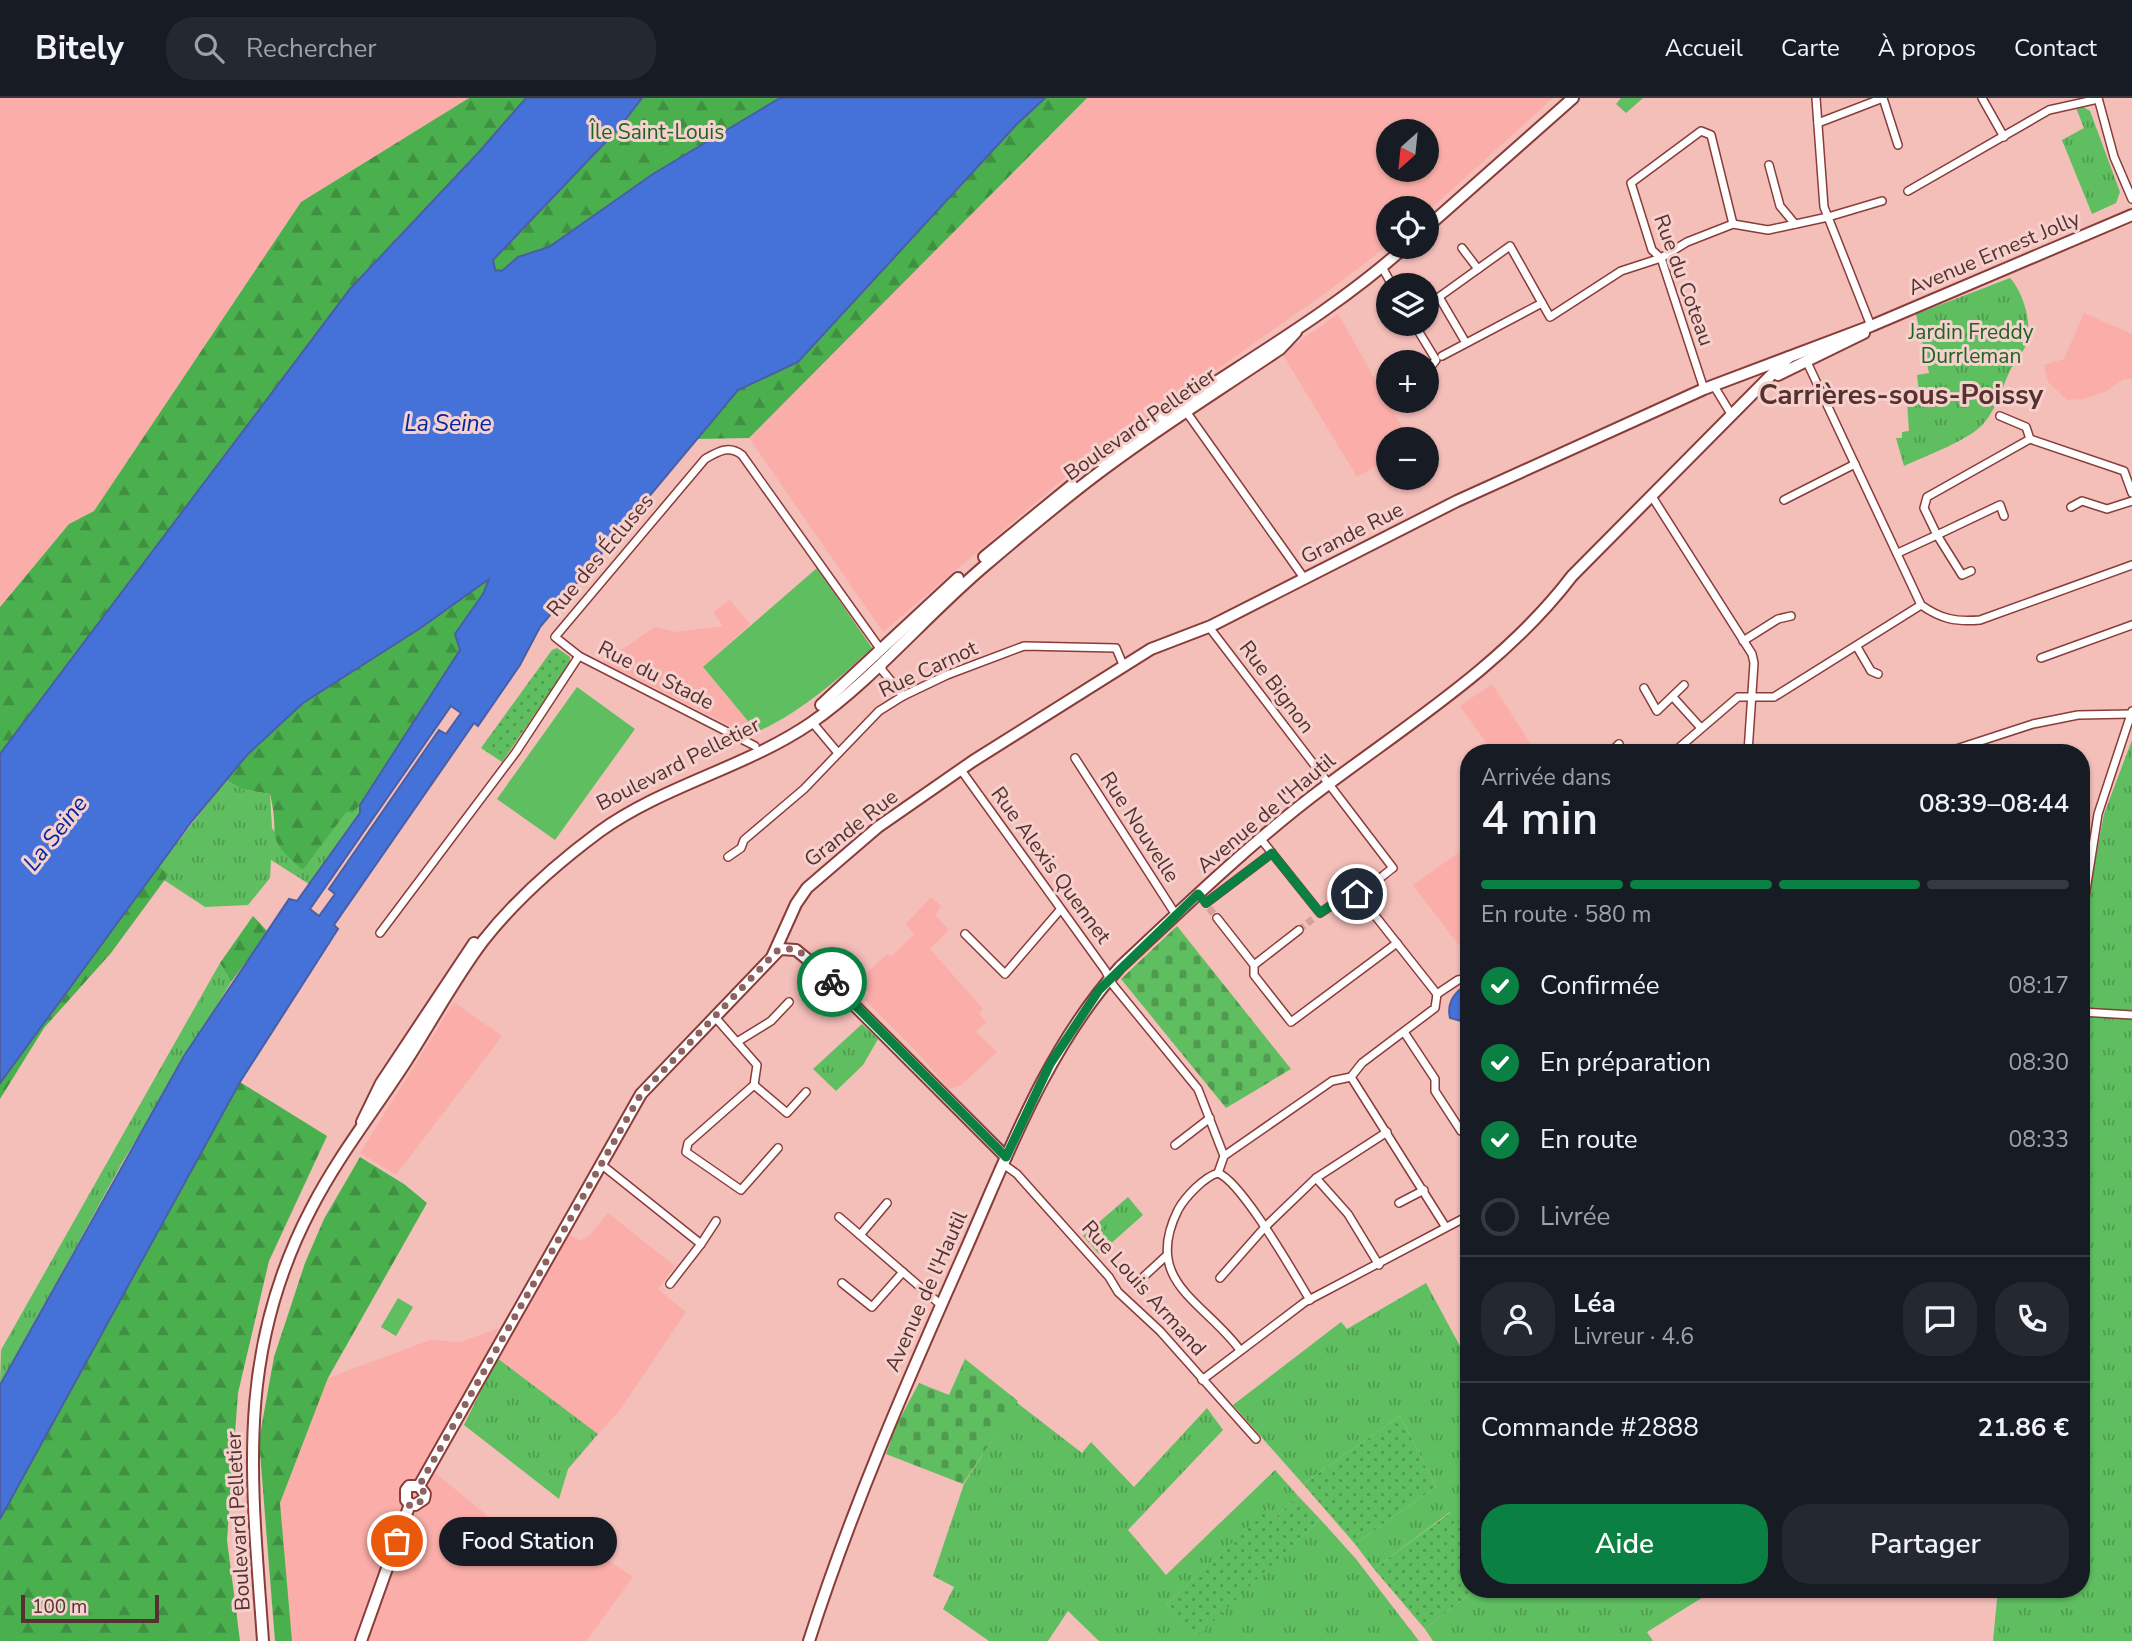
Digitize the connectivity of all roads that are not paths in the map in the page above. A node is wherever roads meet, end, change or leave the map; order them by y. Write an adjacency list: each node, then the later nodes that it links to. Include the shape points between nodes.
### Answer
1 (1573, 98): 13 (street)
2 (1816, 98): 5 (street)
3 (1982, 98): 6 (street)
4 (2098, 98): 6 (street, via 2049,110); 10 (street, via 2114,157)
5 (1818, 122): 7 (street, via 1883,98); 14 (street)
6 (2004, 137): 9 (street)
7 (1898, 145)
8 (1769, 165): 16 (street, via 1780,206)
9 (1908, 191)
10 (2132, 199)
11 (1882, 201): 14 (street)
12 (2132, 215): 24 (street, Avenue Ernest Jolly)
13 (1439, 217)
14 (1828, 217): 16 (street); 24 (street)
15 (1733, 224): 16 (street, via 1768,230); 18 (street); 18 (street, Rue du Coteau, via 1711,135 1700,131 1631,183 1652,250)
16 (1795, 224)
17 (1462, 248): 21 (street)
18 (1661, 258): 23 (street, via 1621,271 1550,317); 30 (street, Rue du Coteau)
19 (1391, 259): 20 (street, Boulevard Pelletier)
20 (1382, 267): 22 (street); 31 (street, Boulevard Pelletier)
21 (1478, 269): 23 (street, via 1510,246); 25 (street, via 1439,297)
22 (1385, 273)
23 (1542, 303): 25 (street)
24 (1871, 326): 27 (street, Avenue Ernest Jolly); 28 (street, Avenue Ernest Jolly)
25 (1466, 343): 26 (street)
26 (1442, 356)
27 (1788, 357): 29 (street); 30 (street, Grande Rue)
28 (1806, 360): 29 (street, Avenue Ernest Jolly); 35 (street)
29 (1769, 380): 32 (street, Avenue de l'Hautil)
30 (1709, 387): 32 (street, Rue du Coteau); 46 (street, Grande Rue)
31 (1183, 409): 46 (street); 53 (street, Boulevard Pelletier, via 1013,532)
32 (1731, 414): 37 (street, Avenue de l'Hautil)
33 (2000, 416): 34 (street, via 2026,427)
34 (2030, 439): 36 (street, via 2123,471); 42 (street, via 1927,497 1924,508)
35 (1855, 464): 38 (street); 43 (street)
36 (2132, 493)
37 (1651, 495): 51 (street); 73 (street, Avenue de l'Hautil, via 1551,604 1482,667)
38 (1784, 500)
39 (2132, 501): 40 (street, via 2107,509 2082,501)
40 (2071, 507)
41 (2004, 516): 42 (street, via 2000,505)
42 (1937, 535): 43 (street); 45 (street, via 1962,575)
43 (1898, 553): 47 (street)
44 (2132, 565): 47 (street, via 1980,620 1956,622)
45 (1971, 571)
46 (1304, 578): 50 (street, Grande Rue)
47 (1921, 605): 52 (street)
48 (1791, 616): 51 (street)
49 (2132, 625): 55 (street)
50 (1209, 627): 56 (street, Grande Rue, via 1151,649); 73 (street, Rue Bignon)
51 (1744, 641): 60 (street, via 1754,663)
52 (1857, 647): 57 (street, via 1871,671); 60 (street, via 1774,697)
53 (881, 655): 54 (street, Rue des Écluses, via 742,455 722,449 705,459 555,638); 61 (street, Rue des Écluses, via 882,670); 64 (street, Boulevard Pelletier); 69 (street, Boulevard Pelletier, via 807,717)
54 (579, 656): 69 (street, Rue du Stade); 85 (street, via 516,752)
55 (2041, 659)
56 (1124, 667): 61 (street, Rue Carnot, via 1116,648 1024,646); 72 (street, Grande Rue)
57 (1878, 674)
58 (1685, 685): 62 (street)
59 (1644, 688): 62 (street, via 1657,711)
60 (1751, 695): 65 (street, via 1738,697); 67 (street)
61 (903, 696): 70 (street, Rue Carnot, via 879,711)
62 (1673, 697): 65 (street)
63 (2132, 713): 68 (street, via 2078,715); 77 (street, via 2098,814)
64 (812, 722): 70 (street); 104 (street, Boulevard Pelletier, via 639,807 544,876 475,952)
65 (1701, 727): 66 (street)
66 (1683, 744)
67 (1748, 744)
68 (1972, 744)
69 (755, 746): 104 (street, Boulevard Pelletier, via 636,802 571,846 540,874 463,957 382,1083)
70 (838, 753): 76 (street, Rue Carnot)
71 (1075, 758): 81 (street, Rue Nouvelle)
72 (961, 770): 80 (street, Rue Alexis Quennet); 84 (street, Grande Rue, via 828,868 798,900)
73 (1329, 784): 74 (street, Avenue de l'Hautil); 78 (street, Rue Bignon, via 1392,868)
74 (1260, 838): 75 (street); 79 (street, Avenue de l'Hautil)
75 (1272, 853): 78 (street, via 1317,916 1350,892); 79 (street, Avenue de l'Hautil)
76 (728, 858)
77 (2090, 864)
78 (1357, 894): 87 (street)
79 (1204, 902): 81 (street, Avenue de l'Hautil)
80 (1060, 910): 86 (street, via 1005,974); 91 (street, Rue Alexis Quennet)
81 (1176, 915): 91 (street, Avenue de l'Hautil)
82 (1217, 918): 90 (street)
83 (1299, 930): 90 (street)
84 (784, 932): 88 (street); 89 (street, Grande Rue)
85 (380, 933)
86 (965, 934)
87 (1397, 943): 90 (street, via 1291,1022 1254,975); 93 (street)
88 (799, 951): 89 (street, via 786,948); 110 (street, via 890,1038)
89 (774, 955): 96 (street)
90 (1254, 965)
91 (1110, 978): 103 (street, Rue Alexis Quennet, via 1198,1089); 110 (street, Avenue de l'Hautil, via 1060,1046)
92 (1460, 980): 93 (street)
93 (1437, 994): 98 (street, via 1436,1008)
94 (789, 1002): 99 (street, via 771,1021)
95 (2090, 1013): 97 (street)
96 (714, 1016): 99 (street); 111 (street, via 646,1087)
97 (2132, 1016)
98 (1404, 1032): 100 (street, via 1362,1063); 105 (street)
99 (737, 1042): 101 (street, via 757,1065)
100 (1351, 1077): 106 (street); 109 (street, via 1332,1081)
101 (754, 1085): 102 (street, via 787,1113); 108 (street, via 688,1143 686,1152 741,1190)
102 (806, 1092)
103 (1210, 1118): 107 (street); 109 (street, Rue Alexis Quennet)
104 (359, 1128): 136 (street, Boulevard Pelletier, via 299,1233 261,1348 250,1463)
105 (1460, 1129)
106 (1387, 1132): 113 (street); 114 (street)
107 (1175, 1144)
108 (778, 1148)
109 (1224, 1156): 112 (street)
110 (1005, 1160): 132 (street, Avenue de l'Hautil); 134 (street, Rue Louis Armand, via 1118,1292)
111 (602, 1166): 123 (street); 137 (street, via 419,1486 406,1490 410,1504)
112 (1218, 1174): 121 (street, via 1228,1178); 124 (street, via 1210,1176 1180,1206 1167,1235)
113 (1316, 1178): 121 (street); 125 (street, via 1348,1214)
114 (1424, 1190): 116 (street); 120 (street)
115 (887, 1203): 122 (street)
116 (1399, 1203)
117 (839, 1217): 122 (street)
118 (1460, 1219): 120 (street)
119 (716, 1221): 123 (street)
120 (1445, 1226): 125 (street)
121 (1265, 1227): 127 (street); 131 (street)
122 (860, 1235): 126 (street)
123 (701, 1244): 130 (street)
124 (1166, 1256): 128 (street); 133 (street, via 1185,1294)
125 (1378, 1265): 131 (street)
126 (903, 1272): 129 (street, via 872,1307); 132 (street)
127 (1220, 1278)
128 (1139, 1281)
129 (842, 1283)
130 (670, 1284)
131 (1310, 1300): 133 (street)
132 (941, 1305): 138 (street, Avenue de l'Hautil, via 854,1509)
133 (1240, 1350): 134 (street)
134 (1202, 1380): 135 (street, Rue Louis Armand)
135 (1256, 1439)
136 (263, 1641)
137 (361, 1641)
138 (808, 1641)

